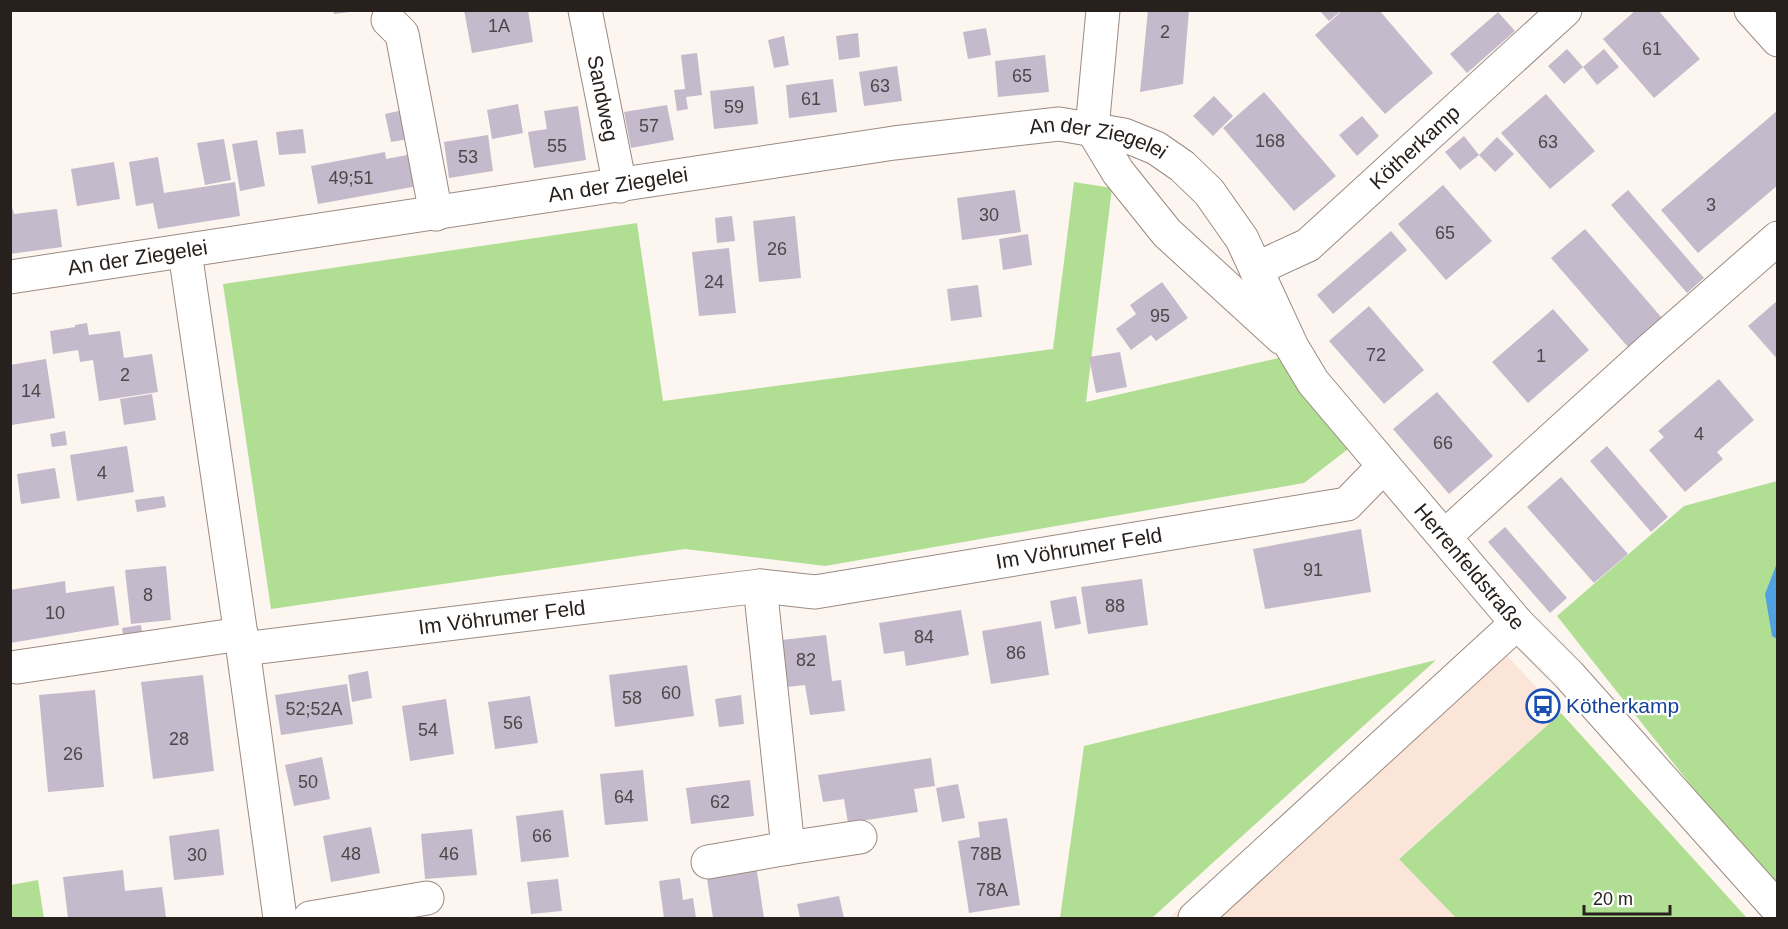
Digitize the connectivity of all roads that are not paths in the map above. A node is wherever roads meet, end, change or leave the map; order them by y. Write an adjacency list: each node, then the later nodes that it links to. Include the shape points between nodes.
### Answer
1 (585, 10): 8 (street, Sandweg)
2 (1103, 10): 7 (street)
3 (1565, 10): 13 (street, Kötherkamp, via 1308,245)
4 (1751, 10): 6 (street)
5 (388, 20): 10 (street, via 402,34)
6 (1778, 40)
7 (1092, 129): 8 (street, An der Ziegelei, via 1059,123 1023,127); 9 (street, An der Ziegelei, via 1124,135 1156,148); 15 (street, via 1119,172 1167,233)
8 (620, 186): 10 (street, An der Ziegelei)
9 (1209, 192): 13 (street, Herrenfeldstraße, via 1242,239)
10 (436, 214): 12 (street, An der Ziegelei)
11 (1778, 238): 17 (street)
12 (185, 252): 14 (street, An der Ziegelei); 20 (street)
13 (1256, 269): 15 (street, Herrenfeldstraße)
14 (10, 277)
15 (1292, 347): 16 (street, Herrenfeldstraße, via 1313,382)
16 (1383, 467): 17 (street, Herrenfeldstraße); 18 (street, Im Vöhrumer Feld, via 1347,504 815,592)
17 (1445, 536): 19 (street, Herrenfeldstraße)
18 (760, 586): 20 (street, Im Vöhrumer Feld); 23 (street)
19 (1517, 622): 26 (street, Herrenfeldstraße); 29 (street)
20 (242, 641): 21 (street, Im Vöhrumer Feld); 27 (street)
21 (17, 667)
22 (860, 837): 23 (street)
23 (788, 848): 24 (street)
24 (708, 862)
25 (427, 898): 28 (street)
26 (1778, 909)
27 (280, 918)
28 (310, 918)
29 (1195, 918)

